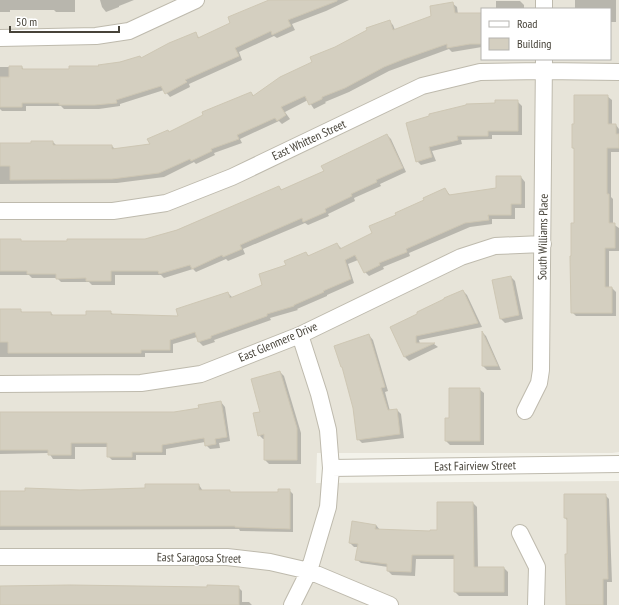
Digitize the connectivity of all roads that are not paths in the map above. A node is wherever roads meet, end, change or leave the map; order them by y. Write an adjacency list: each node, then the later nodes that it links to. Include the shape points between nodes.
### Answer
1 (196, 0): 2 (street, via 129,31 96,36)
2 (0, 38)
3 (544, 65): 4 (street, East Whitten Street); 5 (street, East Whitten Street, via 480,72 422,86 232,177 166,203 113,211); 6 (street, South Williams Place)
4 (619, 72)
5 (0, 211)
6 (543, 244): 7 (street, East Glenmere Drive, via 495,246 461,257); 9 (street, South Williams Place, via 541,370 538,383)
7 (300, 334): 8 (street, East Glenmere Drive, via 201,374 141,383); 11 (street, via 328,430)
8 (0, 384)
9 (524, 412)
10 (619, 464): 11 (street, East Fairview Street)
11 (331, 468): 14 (street, via 328,507)
12 (520, 532): 17 (street, via 537,567)
13 (0, 557): 14 (street, East Saragosa Street, via 227,557 270,562)
14 (309, 571): 15 (street); 16 (street, East Saragosa Street)
15 (292, 605)
16 (390, 605)
17 (536, 605)

